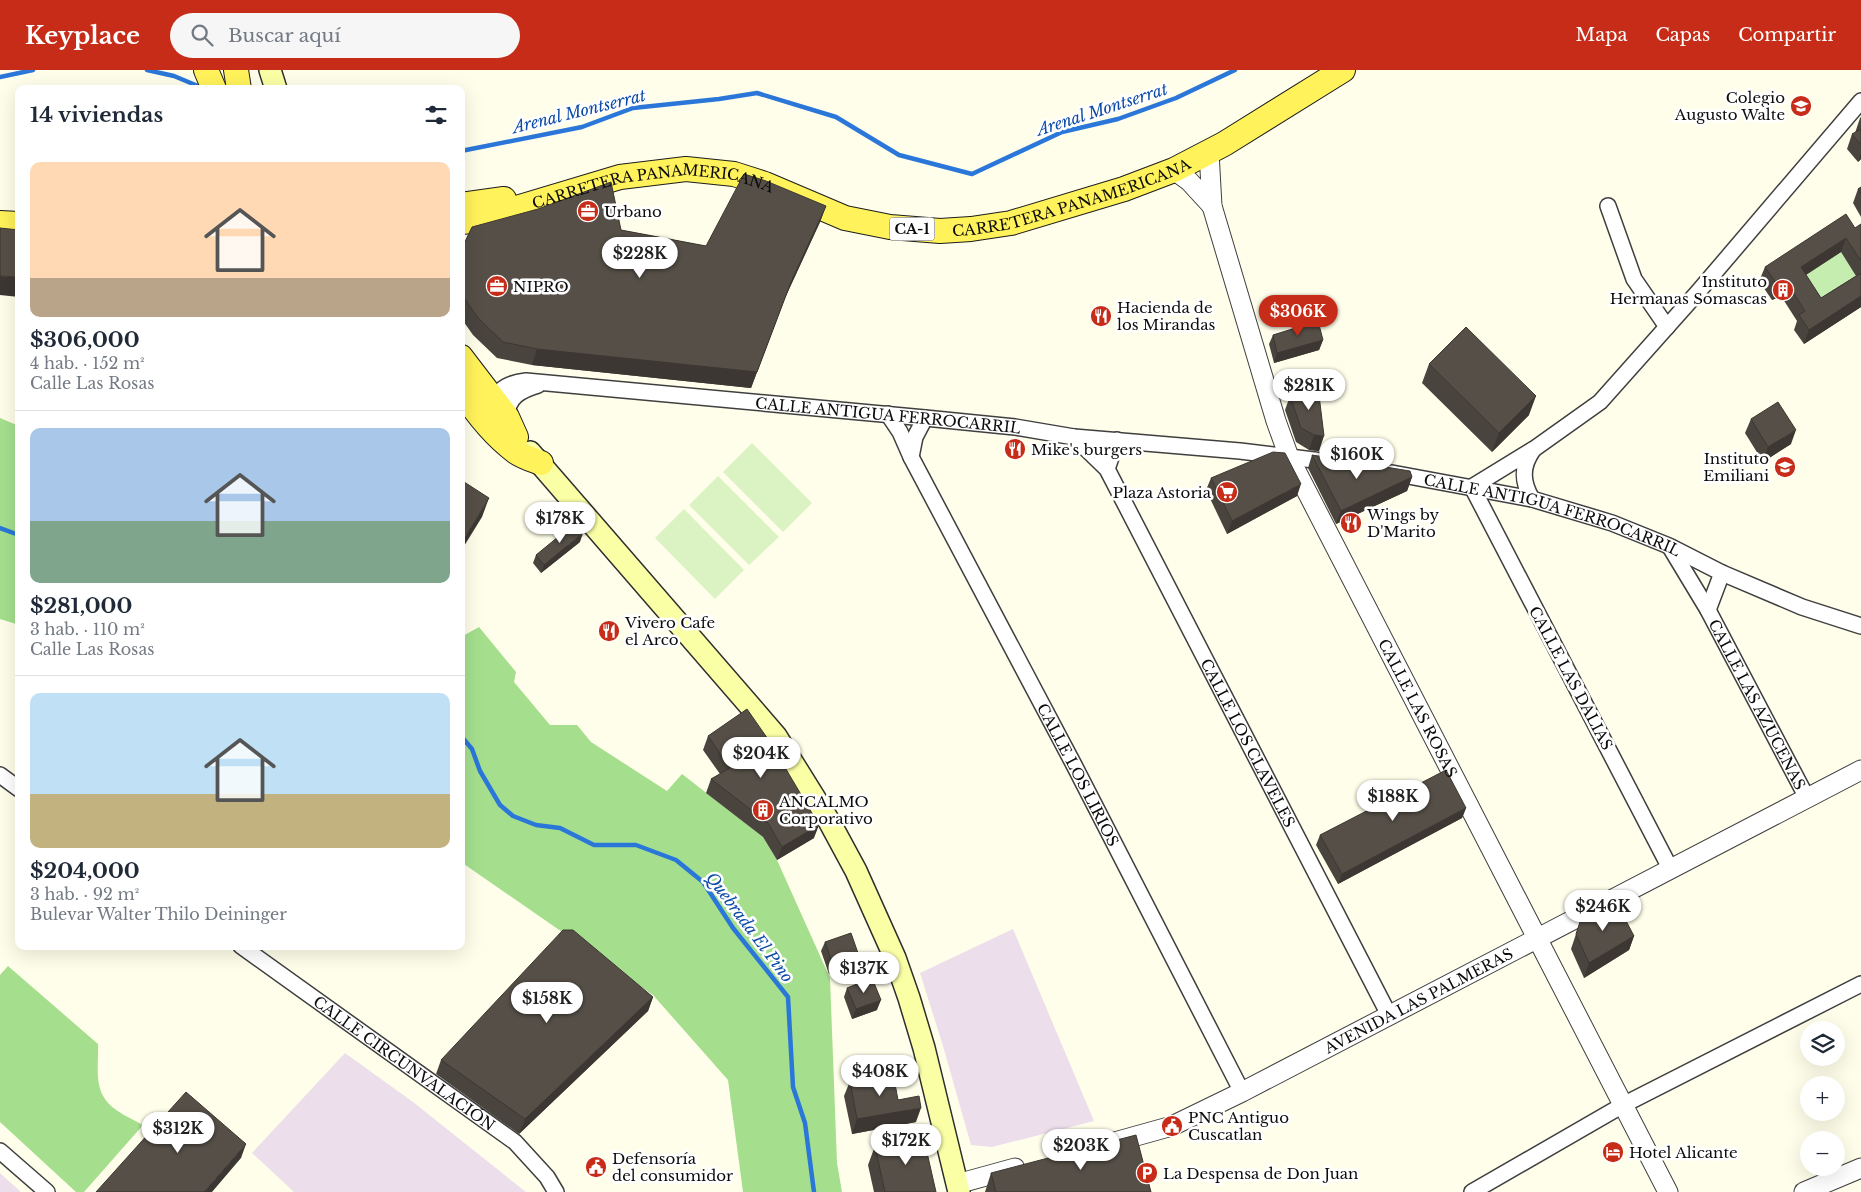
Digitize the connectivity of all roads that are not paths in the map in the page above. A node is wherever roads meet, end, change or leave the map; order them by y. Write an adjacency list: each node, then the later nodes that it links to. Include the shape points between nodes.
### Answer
1 (270, 70): 3 (main road)
2 (1343, 70): 5 (main road, CARRETERA PANAMERICANA / CA-1)
3 (275, 85)
4 (1861, 101): 18 (street)
5 (1209, 152): 6 (main road, CARRETERA PANAMERICANA / CA-1); 10 (street, CALLE LAS ROSAS)
6 (1174, 170): 7 (main road, CARRETERA PANAMERICANA / CA-1, via 1124,189 1011,223 940,231 890,228 845,218 734,174 686,169); 10 (street, CALLE LAS ROSAS)
7 (620, 177): 8 (main road, CARRETERA PANAMERICANA / CA-1); 9 (main road)
8 (582, 188): 14 (main road, CARRETERA PANAMERICANA / CA-1); 17 (main road, via 529,212)
9 (465, 204)
10 (1212, 206): 32 (street, CALLE LAS ROSAS)
11 (1608, 206): 18 (street, via 1634,279)
12 (15, 217): 13 (main road)
13 (0, 218)
14 (465, 222)
15 (0, 223): 16 (main road)
16 (15, 224)
17 (465, 233)
18 (1667, 327): 30 (street, via 1600,402)
19 (465, 363): 24 (main road)
20 (465, 379): 24 (main road)
21 (545, 384): 24 (street, CALLE ANTIGUA FERROCARRIL, via 513,382); 25 (street, CALLE ANTIGUA FERROCARRIL); 27 (street, CALLE ANTIGUA FERROCARRIL, via 524,389 513,397 508,410)
22 (465, 394): 27 (main road, via 511,436)
23 (465, 396): 33 (main road, via 478,416 498,436 517,452)
24 (489, 400): 27 (main road)
25 (888, 414): 26 (street, CALLE ANTIGUA FERROCARRIL); 31 (street, CALLE LOS LIRIOS)
26 (926, 418): 28 (street, CALLE ANTIGUA FERROCARRIL); 31 (street, via 915,437)
27 (512, 427): 33 (main road)
28 (1074, 437): 29 (street, CALLE ANTIGUA FERROCARRIL); 35 (street, CALLE LOS CLAVELES)
29 (1118, 440): 32 (street, CALLE ANTIGUA FERROCARRIL); 35 (street)
30 (1534, 449): 37 (street); 38 (street, via 1524,470 1524,481)
31 (911, 457): 52 (street, CALLE LOS LIRIOS)
32 (1289, 457): 34 (street, CALLE ANTIGUA FERROCARRIL); 48 (street, CALLE LAS ROSAS)
33 (541, 463): 58 (main road, via 776,736 829,821 856,871 895,958 924,1048)
34 (1347, 465)
35 (1107, 470): 51 (street, CALLE LOS CLAVELES)
36 (1376, 470): 37 (street, CALLE ANTIGUA FERROCARRIL)
37 (1472, 487): 38 (street, CALLE ANTIGUA FERROCARRIL); 47 (street, CALLE LAS DALIAS)
38 (1532, 500): 39 (street, CALLE ANTIGUA FERROCARRIL, via 1612,523)
39 (1669, 546): 40 (street, CALLE ANTIGUA FERROCARRIL); 41 (street, CALLE LAS AZUCENAS)
40 (1722, 573): 41 (street, CALLE LAS AZUCENAS); 42 (street, CALLE ANTIGUA FERROCARRIL, via 1802,607)
41 (1708, 610): 46 (street, CALLE LAS AZUCENAS)
42 (1861, 626)
43 (1861, 770): 46 (street, AVENIDA LAS PALMERAS)
44 (0, 775): 45 (street)
45 (15, 786)
46 (1807, 798): 47 (street, AVENIDA LAS PALMERAS)
47 (1670, 868): 48 (street, AVENIDA LAS PALMERAS)
48 (1538, 939): 51 (street, AVENIDA LAS PALMERAS); 53 (street, CALLE LAS ROSAS)
49 (247, 950): 60 (street, CALLE CIRCUNVALACIÓN, via 515,1142 547,1177)
50 (1861, 984): 53 (street)
51 (1389, 1015): 52 (street, AVENIDA LAS PALMERAS)
52 (1242, 1092): 54 (street, AVENIDA LAS PALMERAS, via 1172,1126)
53 (1623, 1105): 61 (street); 62 (street, CALLE LAS ROSAS)
54 (1098, 1146)
55 (0, 1151): 59 (street)
56 (1032, 1164): 58 (street)
57 (1861, 1168): 63 (street)
58 (958, 1188)
59 (47, 1192)
60 (556, 1192)
61 (1472, 1192)
62 (1668, 1192)
63 (1804, 1192)

